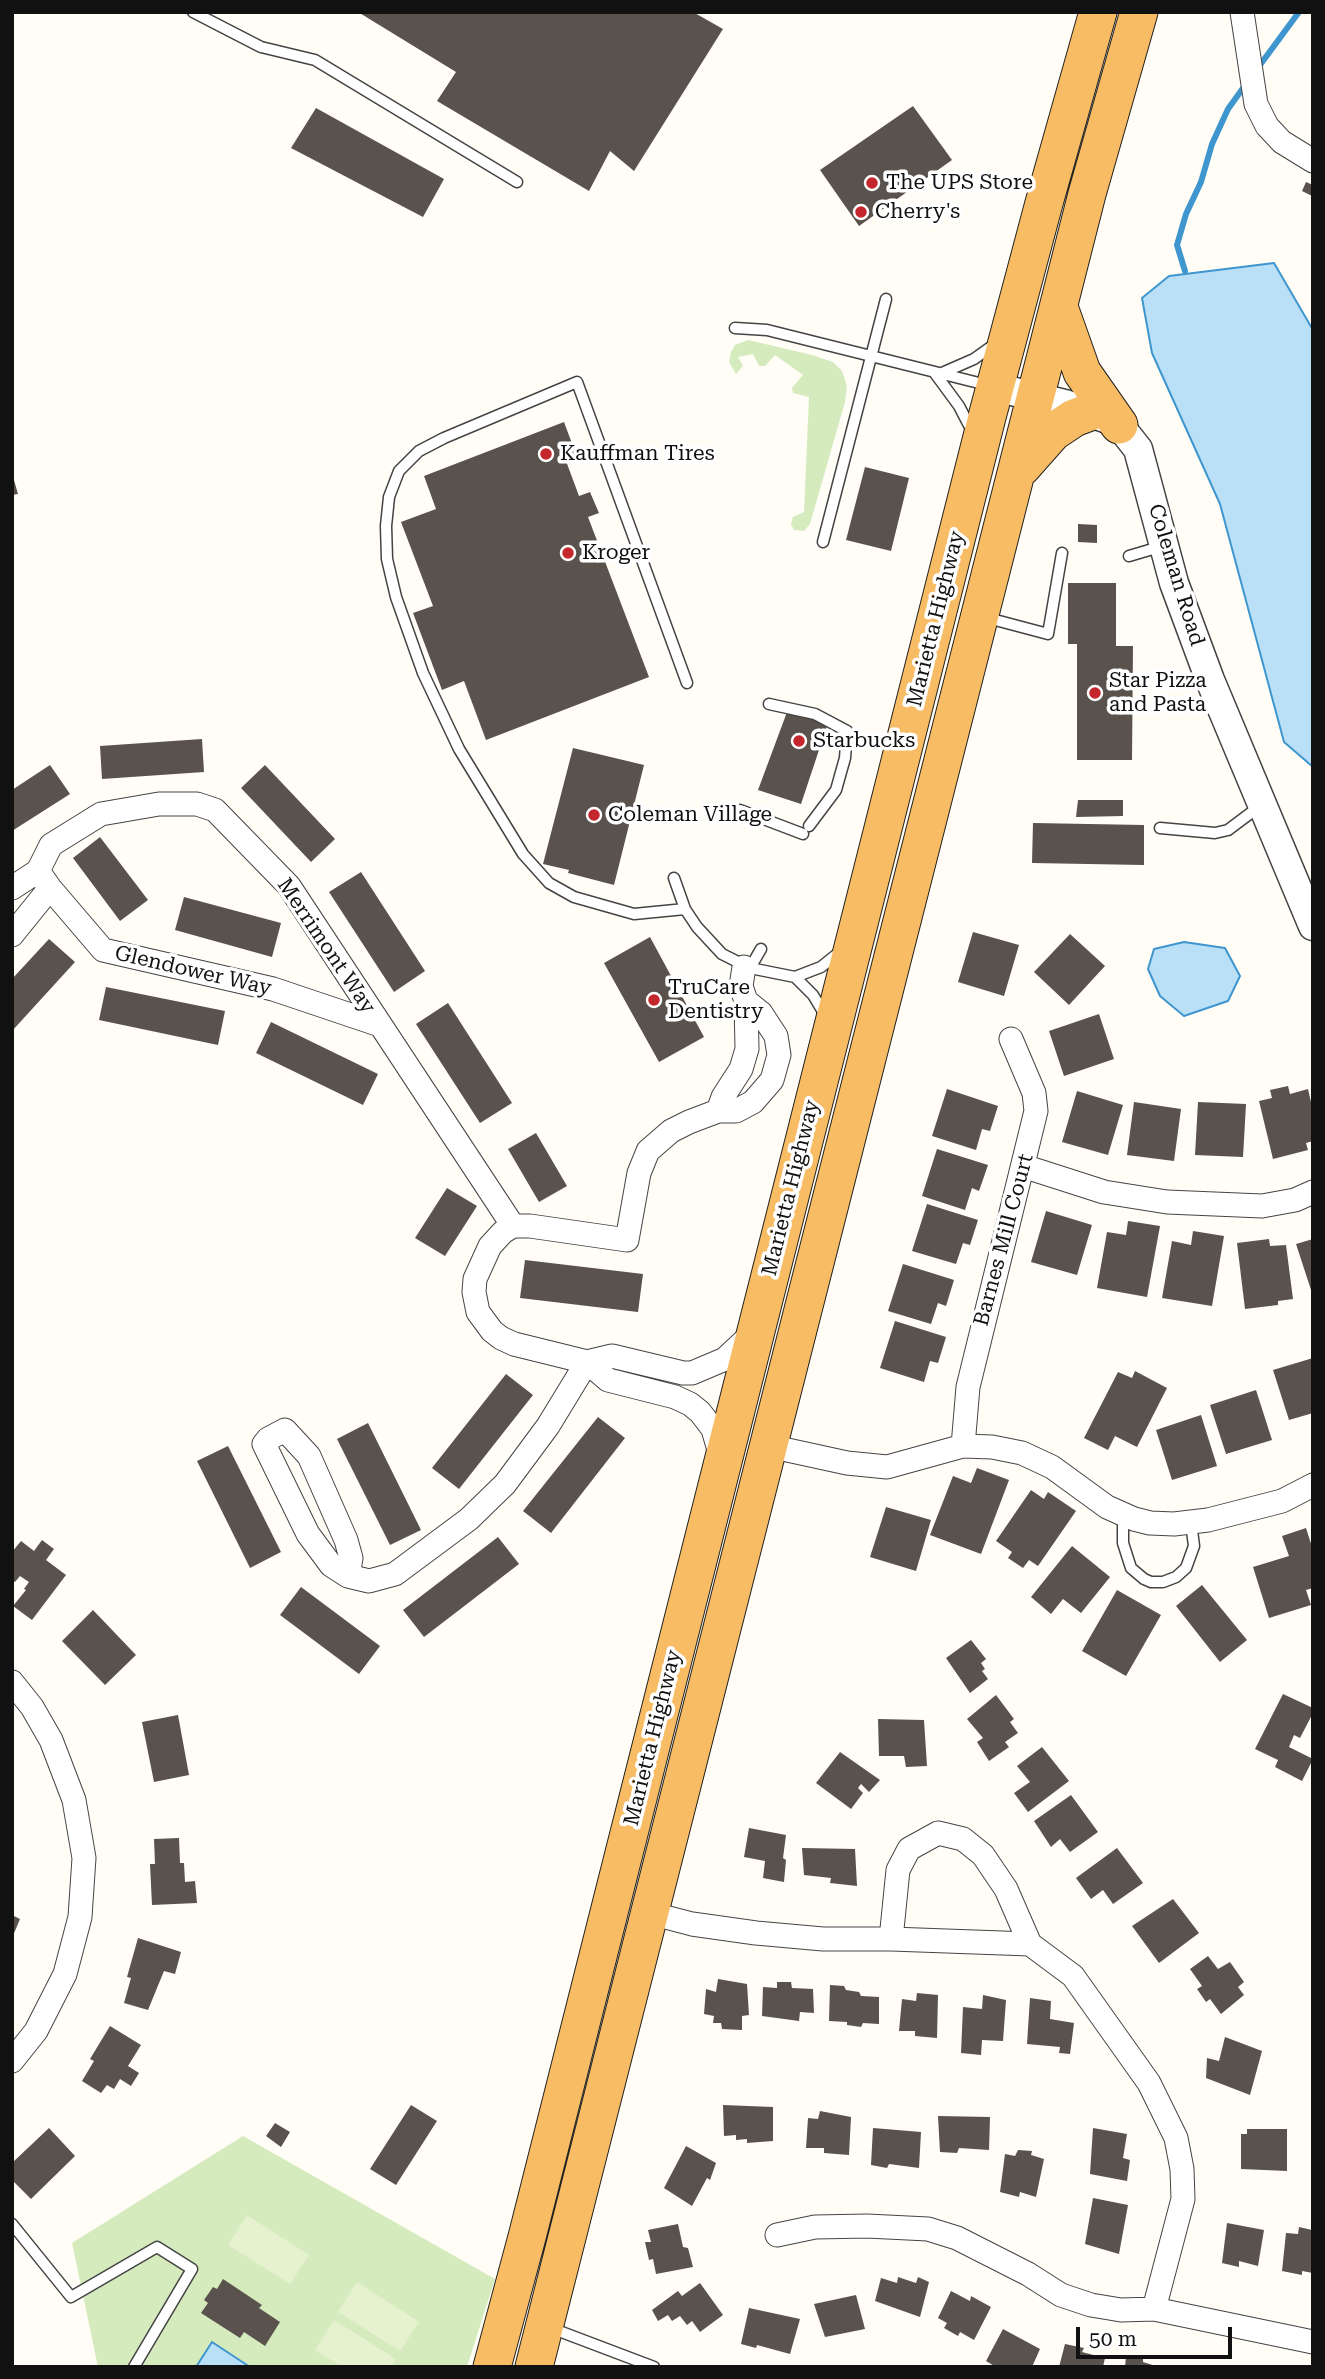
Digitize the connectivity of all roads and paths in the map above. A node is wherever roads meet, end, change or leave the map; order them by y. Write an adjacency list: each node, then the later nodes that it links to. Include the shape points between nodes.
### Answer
1 (193, 12): 6 (lane, via 261,47 315,60)
2 (1098, 12): 10 (highway, Marietta Highway)
3 (1139, 12): 8 (highway, Marietta Highway)
4 (1242, 12): 5 (street, via 1256,104 1282,142)
5 (1313, 161)
6 (516, 182)
7 (886, 299): 11 (lane)
8 (1059, 307): 14 (highway, Marietta Highway); 15 (highway, via 1082,372 1105,408)
9 (735, 328): 11 (lane, via 768,330)
10 (1010, 330): 12 (lane, via 988,351); 13 (highway, Marietta Highway)
11 (871, 356): 12 (lane); 18 (lane)
12 (937, 373): 13 (lane); 16 (lane, via 959,406)
13 (995, 387): 14 (street); 16 (highway, Marietta Highway)
14 (1037, 396): 15 (street); 17 (highway, Marietta Highway)
15 (1104, 419): 17 (highway, via 1074,418 1053,432); 19 (street, Coleman Road, via 1138,449)
16 (978, 452): 34 (highway, Marietta Highway)
17 (1017, 473): 22 (highway, Marietta Highway)
18 (823, 542)
19 (1165, 546): 21 (lane); 25 (street, Coleman Road, via 1210,680)
20 (1062, 553): 22 (lane, via 1048,634)
21 (1129, 556)
22 (981, 617): 48 (highway, Marietta Highway)
23 (687, 683): 31 (lane, via 577,382 444,438 419,451 399,471 389,497 386,526 387,559 396,597 423,673 459,749 523,854 549,883 574,897 634,914)
24 (769, 704): 26 (lane, via 815,714 847,731 845,758 836,790 806,830)
25 (1262, 804): 27 (lane, via 1228,830); 32 (street, Coleman Road)
26 (740, 810)
27 (1160, 828)
28 (674, 878): 31 (lane)
29 (44, 880): 30 (street); 33 (street, Merrimont Way); 39 (street, Glendower Way, via 103,950 273,989); 39 (street, Merrimont Way, via 51,845 101,814 159,804 197,804 215,810 289,886)
30 (12, 888)
31 (685, 909): 36 (lane, via 711,944)
32 (1313, 926)
33 (12, 935)
34 (856, 935): 37 (lane, via 831,960); 40 (highway, Marietta Highway)
35 (761, 949): 36 (lane)
36 (747, 968): 37 (lane); 38 (street, via 741,986)
37 (795, 977): 40 (lane, via 822,1009)
38 (746, 1001): 42 (street, via 745,1059); 42 (street, via 761,1013 776,1036 777,1064 767,1088 752,1102 736,1111)
39 (380, 1025): 45 (street, Merrimont Way)
40 (831, 1035): 46 (highway, Marietta Highway)
41 (1011, 1039): 43 (street, Barnes Mill Court, via 1034,1093 1036,1111)
42 (718, 1111): 45 (street, via 671,1131 648,1151 639,1173 627,1240)
43 (1023, 1166): 44 (street, via 1104,1192 1167,1202 1262,1206); 49 (street, Barnes Mill Court, via 968,1387)
44 (1313, 1192)
45 (513, 1226): 47 (street, via 490,1246 479,1270 474,1292 478,1311 492,1331 514,1345)
46 (755, 1332): 47 (street, via 725,1359 692,1373 612,1356); 50 (highway, Marietta Highway)
47 (587, 1362): 50 (street, via 608,1380 675,1397 696,1408 713,1429); 54 (street, via 505,1484 469,1519 394,1574 369,1581)
48 (769, 1446): 49 (street, via 887,1467); 56 (highway, Marietta Highway)
49 (963, 1446): 52 (street, via 992,1447 1038,1459)
50 (722, 1463): 66 (highway, Marietta Highway)
51 (1313, 1485): 53 (street, via 1282,1501)
52 (1123, 1515): 53 (street, via 1150,1523); 53 (lane, via 1123,1543 1131,1568 1151,1582 1176,1577 1186,1568 1194,1546)
53 (1191, 1523)
54 (348, 1576): 54 (street, via 331,1565 308,1534 264,1444 273,1435 285,1430 309,1456 346,1540 351,1558)
55 (12, 1682): 59 (street, via 51,1740 74,1800 83,1858 80,1917 65,1974 36,2031)
56 (650, 1913): 57 (street, via 756,1934); 63 (highway, Marietta Highway)
57 (891, 1939): 58 (street); 58 (street, via 898,1870 909,1849 938,1833 963,1839 984,1855 1006,1889)
58 (1030, 1944): 62 (street, via 1073,1976 1149,2083 1176,2138 1183,2199)
59 (12, 2062)
60 (12, 2224): 65 (lane, via 71,2297 157,2247 191,2269)
61 (777, 2235): 62 (street, via 867,2225 928,2229 957,2238 1061,2295 1121,2310)
62 (1154, 2309): 64 (street)
63 (545, 2326): 67 (highway, Marietta Highway); 68 (lane)
64 (1313, 2342)
65 (134, 2367)
66 (492, 2367)
67 (534, 2367)
68 (654, 2367)

